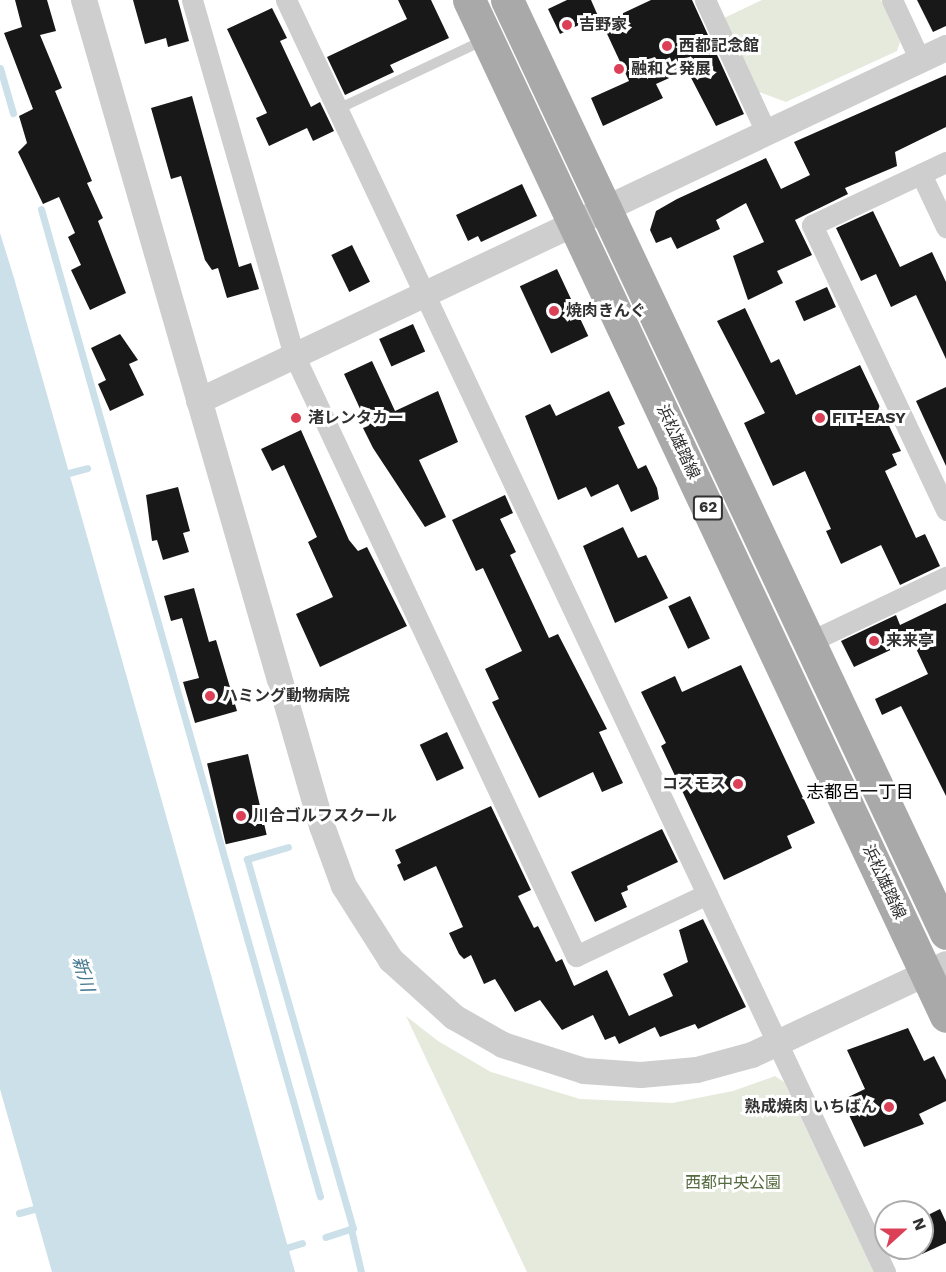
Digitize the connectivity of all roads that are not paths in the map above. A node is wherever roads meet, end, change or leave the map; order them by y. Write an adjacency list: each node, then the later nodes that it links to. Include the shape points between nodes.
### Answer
1 (84, 0): 20 (street)
2 (192, 0): 19 (street)
3 (286, 0): 11 (street)
4 (469, 0): 8 (main road, 浜松雄踏線 / 62)
5 (507, 0): 15 (main road, 浜松雄踏線 / 62)
6 (705, 0): 12 (street)
7 (892, 0): 10 (street)
8 (488, 38): 11 (lane); 16 (main road, 浜松雄踏線 / 62)
9 (946, 48): 10 (street)
10 (920, 60): 12 (street)
11 (338, 109): 18 (street)
12 (766, 132): 15 (street)
13 (946, 162): 14 (street)
14 (921, 174): 17 (street); 21 (street, via 812,225)
15 (604, 207): 16 (street); 23 (main road, 浜松雄踏線 / 62)
16 (574, 221): 18 (street); 26 (main road, 浜松雄踏線 / 62)
17 (946, 227)
18 (424, 293): 19 (street); 24 (street)
19 (294, 356): 20 (street); 24 (street, via 576,956)
20 (199, 401): 28 (street, via 330,851 358,912 398,967 431,1000 478,1032 530,1056 584,1071 641,1075 697,1070)
21 (946, 510)
22 (946, 577): 23 (street)
23 (809, 642): 25 (main road, 浜松雄踏線 / 62)
24 (707, 894): 28 (street)
25 (946, 933)
26 (936, 969): 27 (main road, 浜松雄踏線 / 62); 28 (street)
27 (946, 1016)
28 (778, 1043): 29 (street)
29 (885, 1272)

